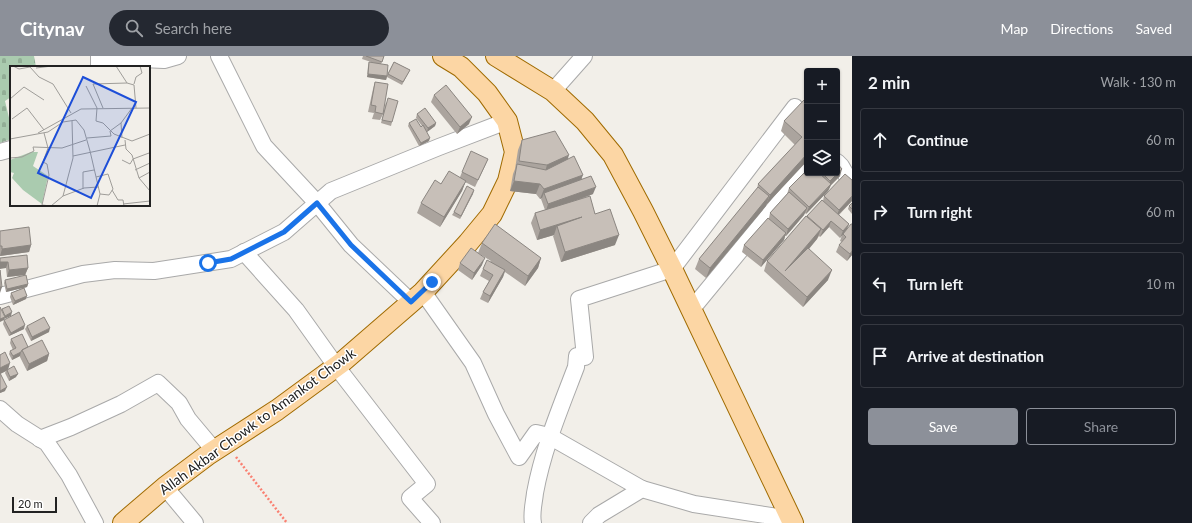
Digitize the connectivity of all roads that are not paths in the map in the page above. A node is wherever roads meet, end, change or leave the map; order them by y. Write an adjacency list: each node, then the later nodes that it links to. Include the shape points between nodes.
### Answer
1 (178, 56): 6 (street, via 164,60 99,57)
2 (219, 56): 15 (street, via 264,146)
3 (443, 56): 9 (main road, Allah Akbar Chowk to Amankot Chowk, via 461,67 487,93)
4 (496, 56): 7 (main road)
5 (584, 56): 7 (street)
6 (99, 66)
7 (553, 92): 17 (main road, via 585,121 613,155)
8 (795, 107): 17 (street)
9 (507, 121): 15 (street, via 331,191); 19 (main road, Allah Akbar Chowk to Amankot Chowk, via 515,152 508,182 492,214)
10 (10, 149): 11 (street)
11 (0, 152)
12 (840, 165): 14 (street)
13 (804, 173): 20 (street)
14 (852, 185)
15 (317, 203): 16 (street, via 284,232); 19 (street, via 351,245)
16 (244, 252): 18 (street, via 231,259 154,271 115,270 83,274); 21 (street, via 296,310)
17 (672, 269): 20 (main road); 23 (street, via 579,299 586,357 577,356 576,367)
18 (0, 296)
19 (417, 297): 21 (main road, Allah Akbar Chowk to Amankot Chowk); 23 (street, via 473,363 519,457 536,433)
20 (692, 310): 28 (main road)
21 (336, 366): 25 (main road, Allah Akbar Chowk to Amankot Chowk, via 277,410); 32 (street, via 427,484 410,498)
22 (0, 409): 24 (street)
23 (550, 436): 27 (street); 33 (street, via 531,515)
24 (40, 439): 25 (street, via 122,404 158,383 179,403 188,419); 29 (street, via 47,443 69,475)
25 (220, 447): 26 (main road, Allah Akbar Chowk to Amankot Chowk)
26 (165, 486): 30 (main road, Allah Akbar Chowk to Amankot Chowk); 31 (street)
27 (642, 489): 28 (street, via 694,504); 34 (street, via 599,514)
28 (792, 521)
29 (95, 523)
30 (123, 523)
31 (195, 523)
32 (432, 523)
33 (533, 523)
34 (591, 523)

